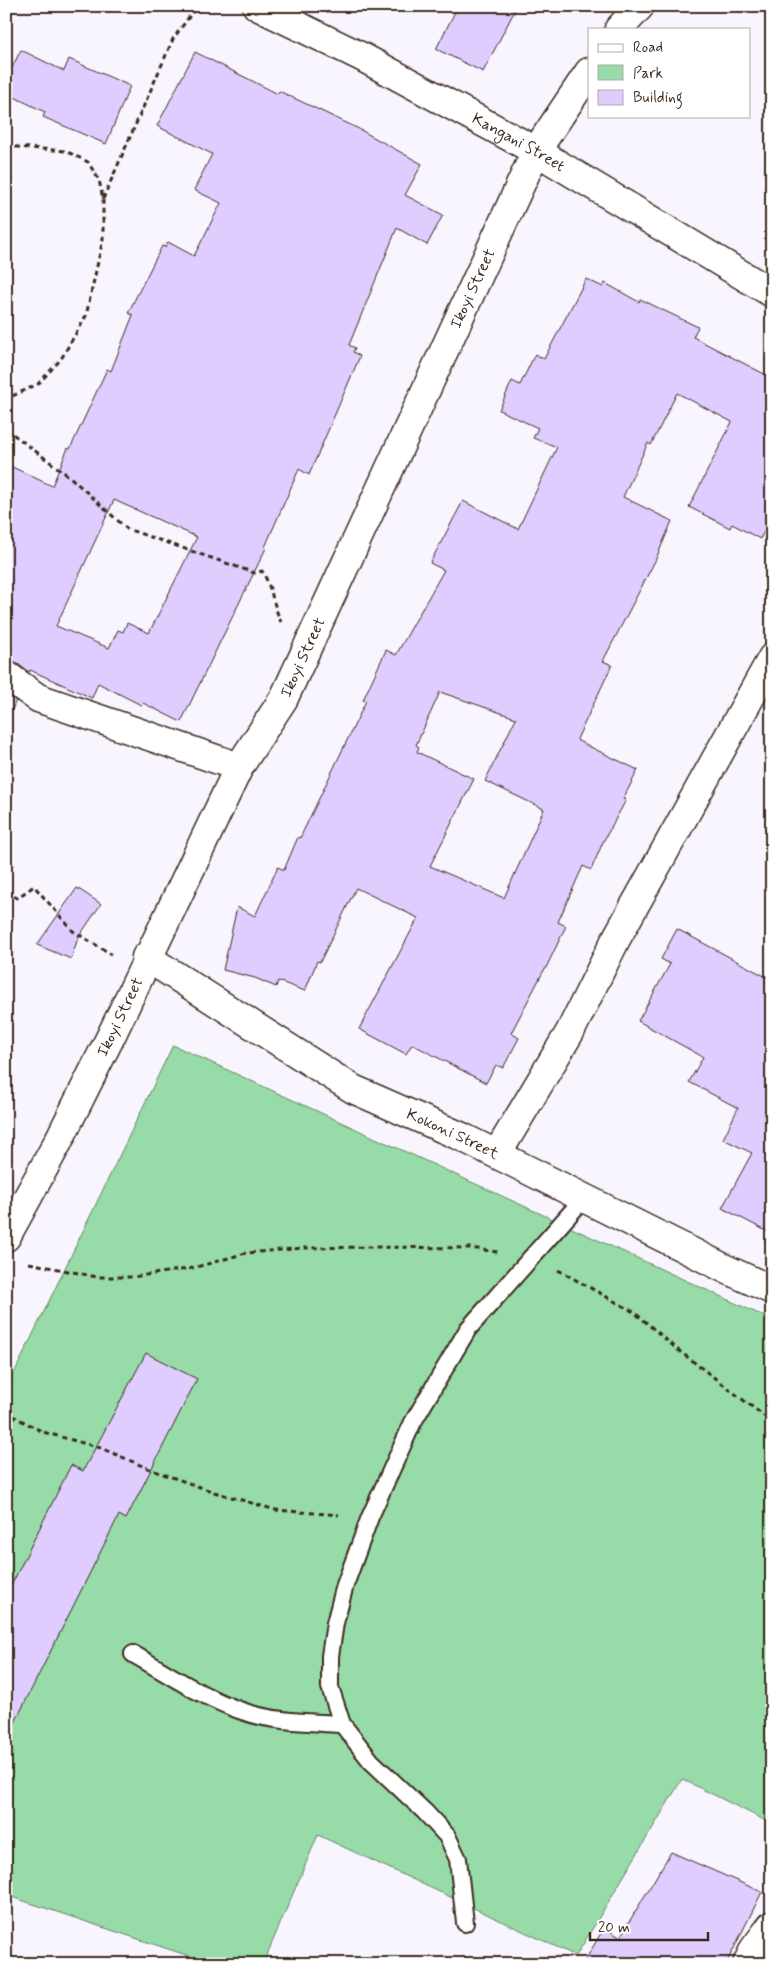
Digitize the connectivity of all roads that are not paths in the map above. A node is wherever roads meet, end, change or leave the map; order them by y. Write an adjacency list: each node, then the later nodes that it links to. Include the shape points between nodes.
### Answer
1 (257, 6): 5 (street, Kangani Street, via 362,57)
2 (640, 6): 3 (street)
3 (620, 28)
4 (588, 73): 5 (street, Ikoyi Street)
5 (536, 151): 6 (street, Kangani Street); 9 (street, Ikoyi Street, via 284,698)
6 (772, 293)
7 (772, 658): 11 (street, via 616,939 570,1032)
8 (6, 675): 9 (street, via 38,698)
9 (239, 767): 10 (street, Ikoyi Street)
10 (143, 965): 11 (street, Kokoni Street, via 353,1089); 13 (street, Ikoyi Street, via 58,1142)
11 (497, 1154): 12 (street, Kokoni Street)
12 (584, 1198): 14 (street, Kokoni Street); 16 (lane, via 468,1329 413,1422 370,1517 335,1623 330,1687)
13 (6, 1237)
14 (772, 1290)
15 (133, 1654): 16 (lane, via 214,1700 240,1711)
16 (342, 1724): 17 (lane, via 371,1760 447,1836 458,1859)
17 (465, 1923)
18 (772, 1925): 19 (street)
19 (747, 1964)

